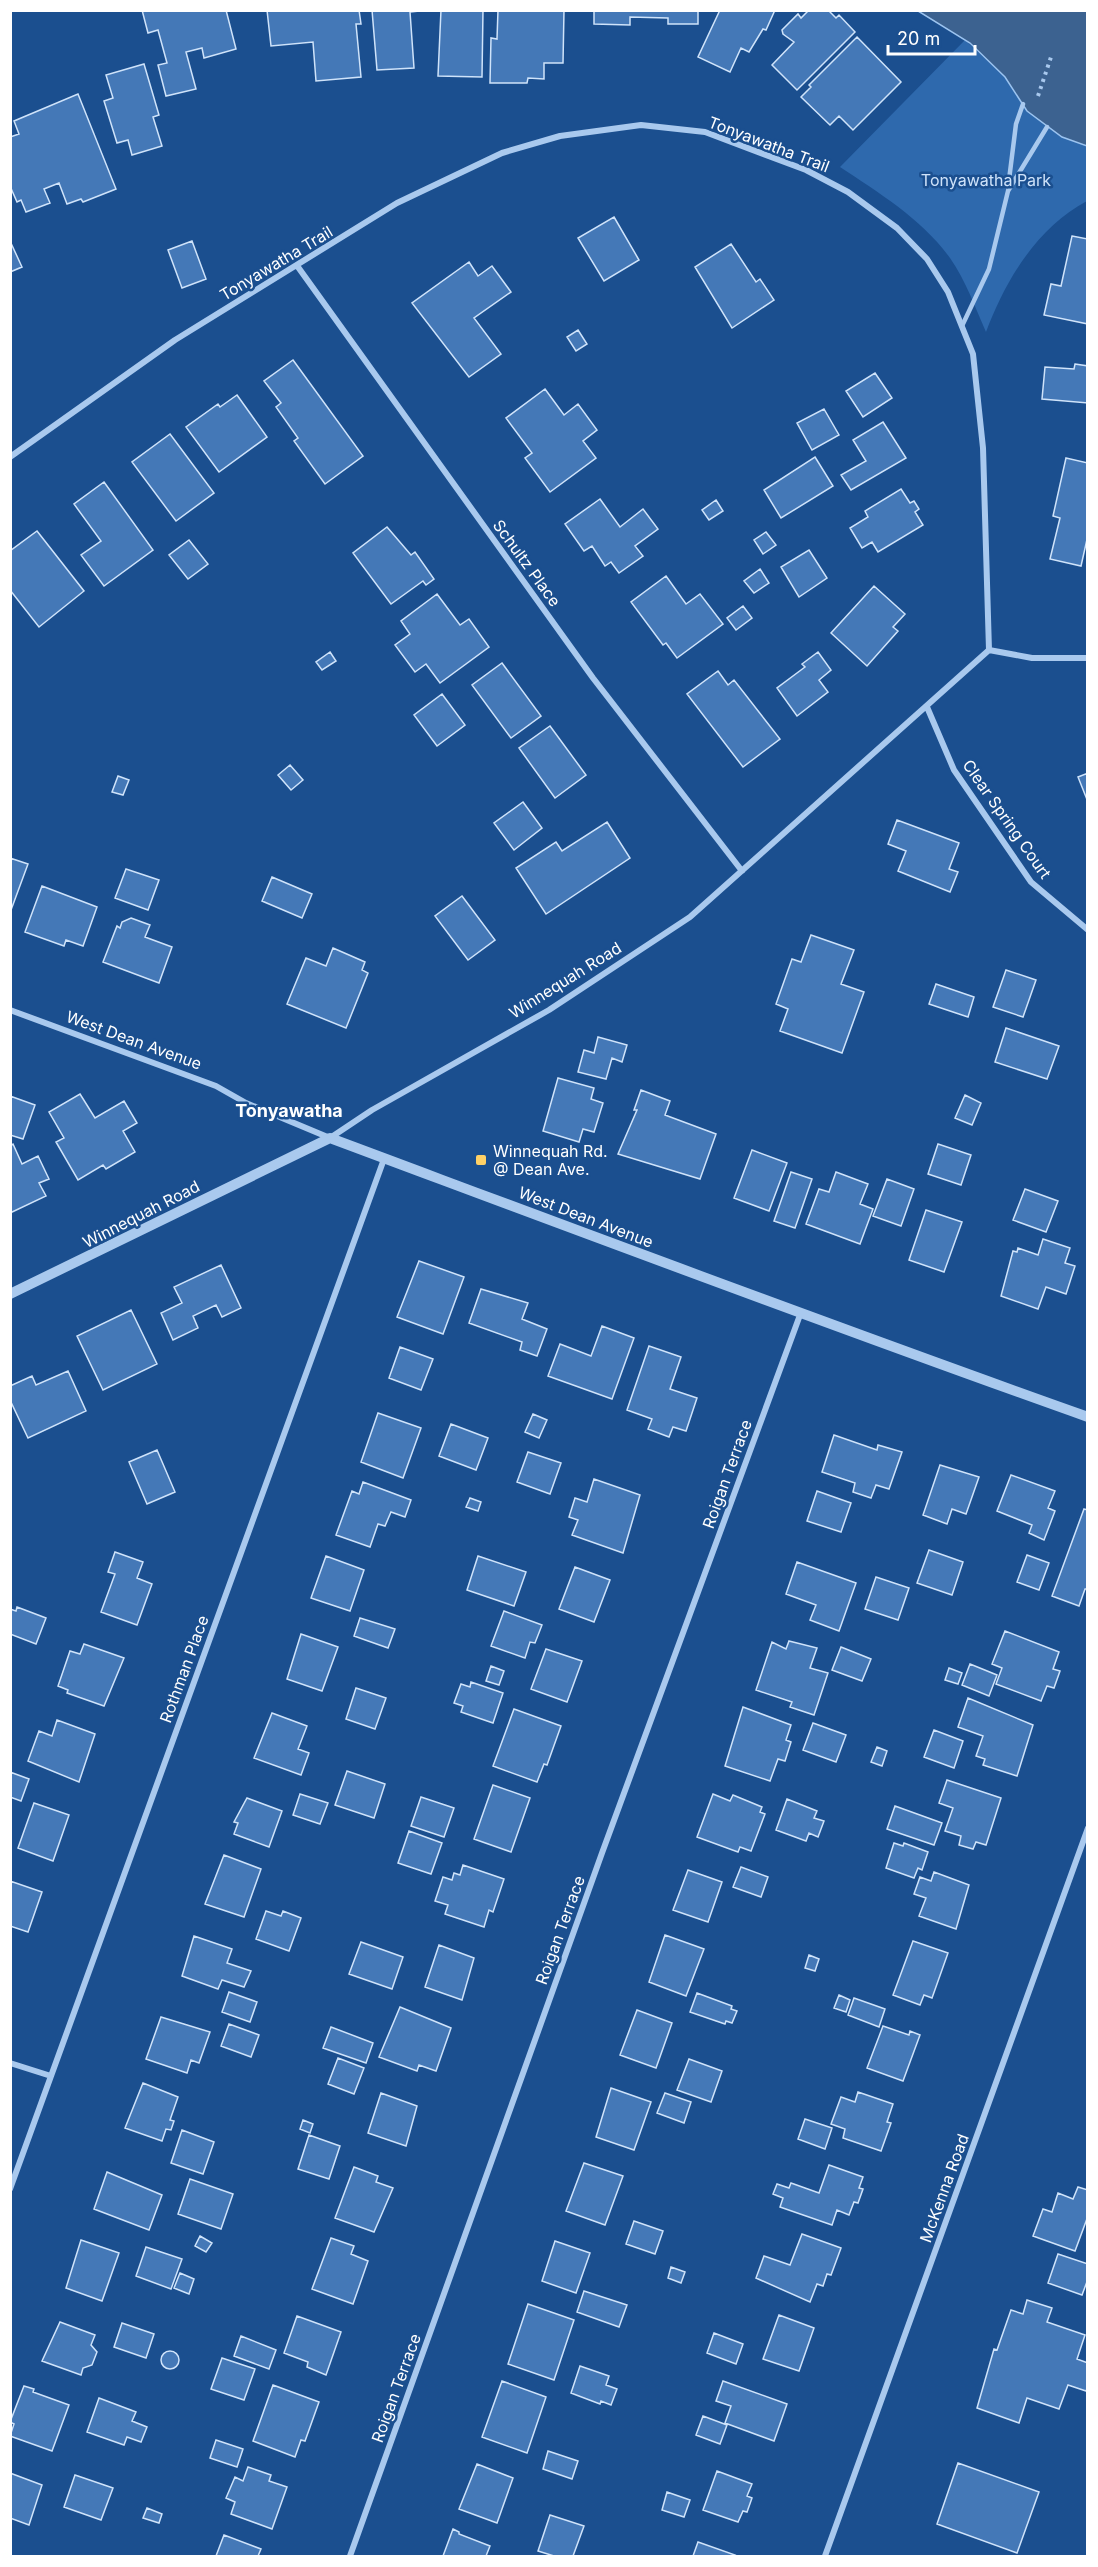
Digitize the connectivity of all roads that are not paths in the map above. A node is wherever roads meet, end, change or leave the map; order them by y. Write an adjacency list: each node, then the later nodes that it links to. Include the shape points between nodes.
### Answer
1 (1023, 104): 3 (lane, via 1016,124)
2 (1047, 127): 3 (lane)
3 (1008, 191): 5 (lane, via 989,269)
4 (298, 267): 5 (street, Tonyawatha Trail, via 397,203 502,153 560,136 641,125 705,132 806,170 848,192 897,228 927,259 948,292); 6 (street, Tonyawatha Trail, via 175,340); 10 (street, Schultz Place, via 593,678)
5 (962, 326): 7 (street, Tonyawatha Trail, via 973,354 983,448)
6 (10, 457)
7 (989, 650): 8 (street, via 1032,658); 9 (street, Winnequah Road)
8 (1088, 658)
9 (927, 707): 10 (street, Winnequah Road); 11 (street, Clear Spring Court, via 954,770 1031,882)
10 (742, 870): 13 (street, Winnequah Road, via 690,917 624,962)
11 (1088, 930)
12 (10, 1010): 13 (street, West Dean Avenue, via 216,1086 246,1103)
13 (330, 1138): 14 (street, West Dean Avenue); 15 (street, Winnequah Road)
14 (384, 1159): 16 (street, West Dean Avenue); 20 (street, Rothman Place)
15 (10, 1294)
16 (800, 1315): 17 (street, West Dean Avenue); 22 (street, Roigan Terrace)
17 (1088, 1417)
18 (1088, 1828): 23 (street, McKenna Road)
19 (10, 2063): 20 (street)
20 (51, 2076): 21 (street, Rothman Place)
21 (10, 2189)
22 (350, 2556)
23 (825, 2556)

